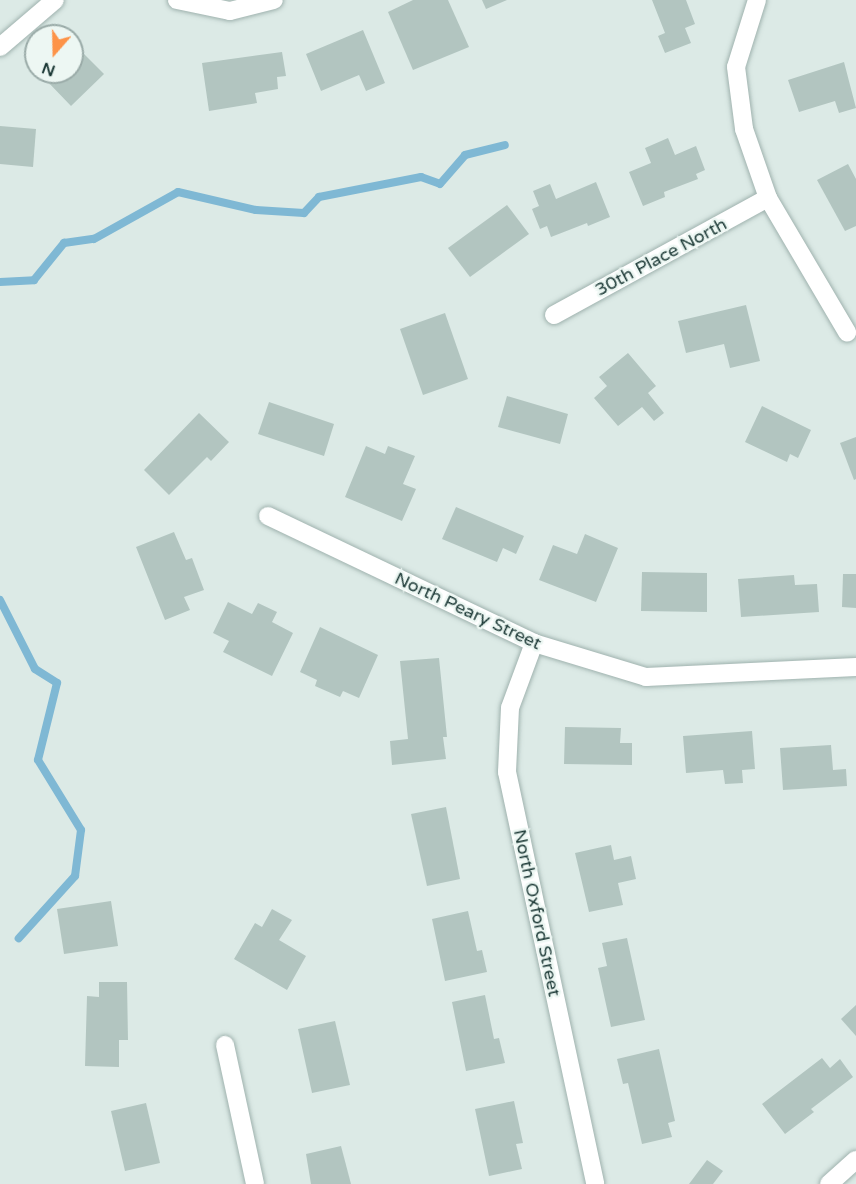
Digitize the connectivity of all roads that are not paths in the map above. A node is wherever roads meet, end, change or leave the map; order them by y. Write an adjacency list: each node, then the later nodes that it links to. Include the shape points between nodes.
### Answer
1 (55, 0): 5 (street)
2 (177, 0): 3 (street, via 230,11)
3 (274, 0)
4 (757, 0): 6 (street, via 736,67 744,129)
5 (0, 47)
6 (768, 198): 7 (street, 30th Place North); 8 (street)
7 (554, 315)
8 (847, 332)
9 (268, 516): 10 (street, North Peary Street)
10 (534, 644): 11 (street, North Peary Street, via 646,677); 15 (street, North Oxford Street, via 510,708 507,772)
11 (856, 667)
12 (225, 1045): 14 (street)
13 (856, 1160): 16 (street)
14 (255, 1184)
15 (595, 1184)
16 (829, 1184)

